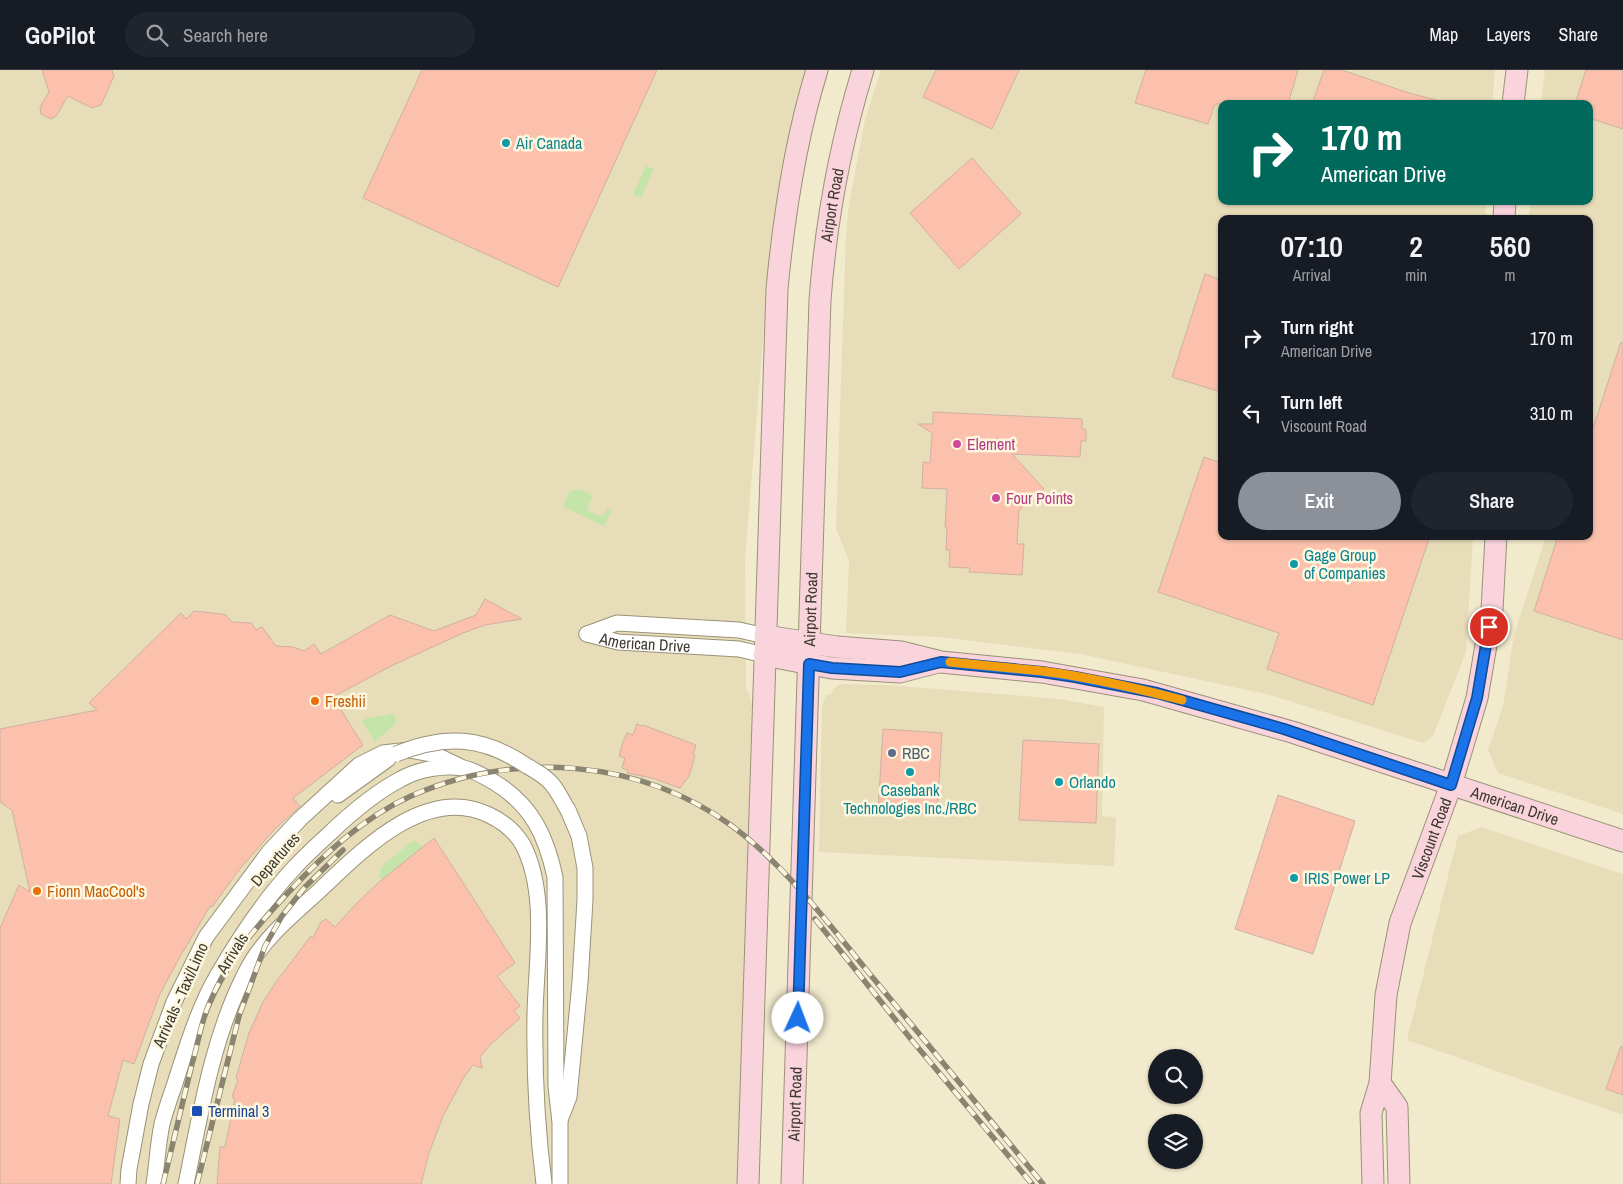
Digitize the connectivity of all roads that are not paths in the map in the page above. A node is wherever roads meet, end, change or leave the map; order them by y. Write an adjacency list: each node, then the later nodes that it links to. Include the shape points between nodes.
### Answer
1 (817, 70): 6 (main road, via 796,154 780,262)
2 (863, 70): 7 (main road, Airport Road, via 842,145 824,260 818,336)
3 (1517, 70): 4 (main road)
4 (1513, 100)
5 (1496, 540): 9 (main road, Viscount Road, via 1492,610 1477,698)
6 (765, 645): 6 (street, American Drive, via 739,630 617,623 586,634 618,642 739,649); 7 (main road, American Drive); 19 (main road)
7 (809, 653): 9 (main road, American Drive, via 901,652 941,662 1042,672 1143,690 1292,732); 20 (main road, Airport Road)
8 (465, 768): 12 (street, Arrivals - Taxi/Limo, via 497,784 522,803 536,822 549,852 555,878 556,1087); 13 (street, Arrivals - Taxi/Limo, via 436,755 409,750 383,753 359,765 269,852 206,937 174,1002 151,1064); 15 (street, Arrivals, via 420,771 401,778 375,795 293,868 240,938 216,977 188,1042 162,1124)
9 (1451, 785): 10 (main road, American Drive); 11 (main road, Viscount Road, via 1400,923 1386,995)
10 (1623, 841)
11 (1380, 1083): 21 (main road, Viscount Road, via 1370,1113); 22 (main road, via 1397,1107)
12 (560, 1122): 14 (street, Departures, bridge, via 570,1096 580,982 585,868 579,836 568,810 550,782 512,756 471,741 427,743 383,762 338,795 292,836 219,929 183,994 154,1079 139,1143); 18 (street)
13 (128, 1184)
14 (135, 1184)
15 (154, 1184)
16 (186, 1184): 17 (street, via 213,1054 232,1002 260,948 362,850 386,832 412,817 456,807 479,810 514,832 528,858 536,889 539,944 535,1014 537,1130)
17 (544, 1184)
18 (560, 1184)
19 (748, 1184)
20 (792, 1184)
21 (1373, 1184)
22 (1399, 1184)

